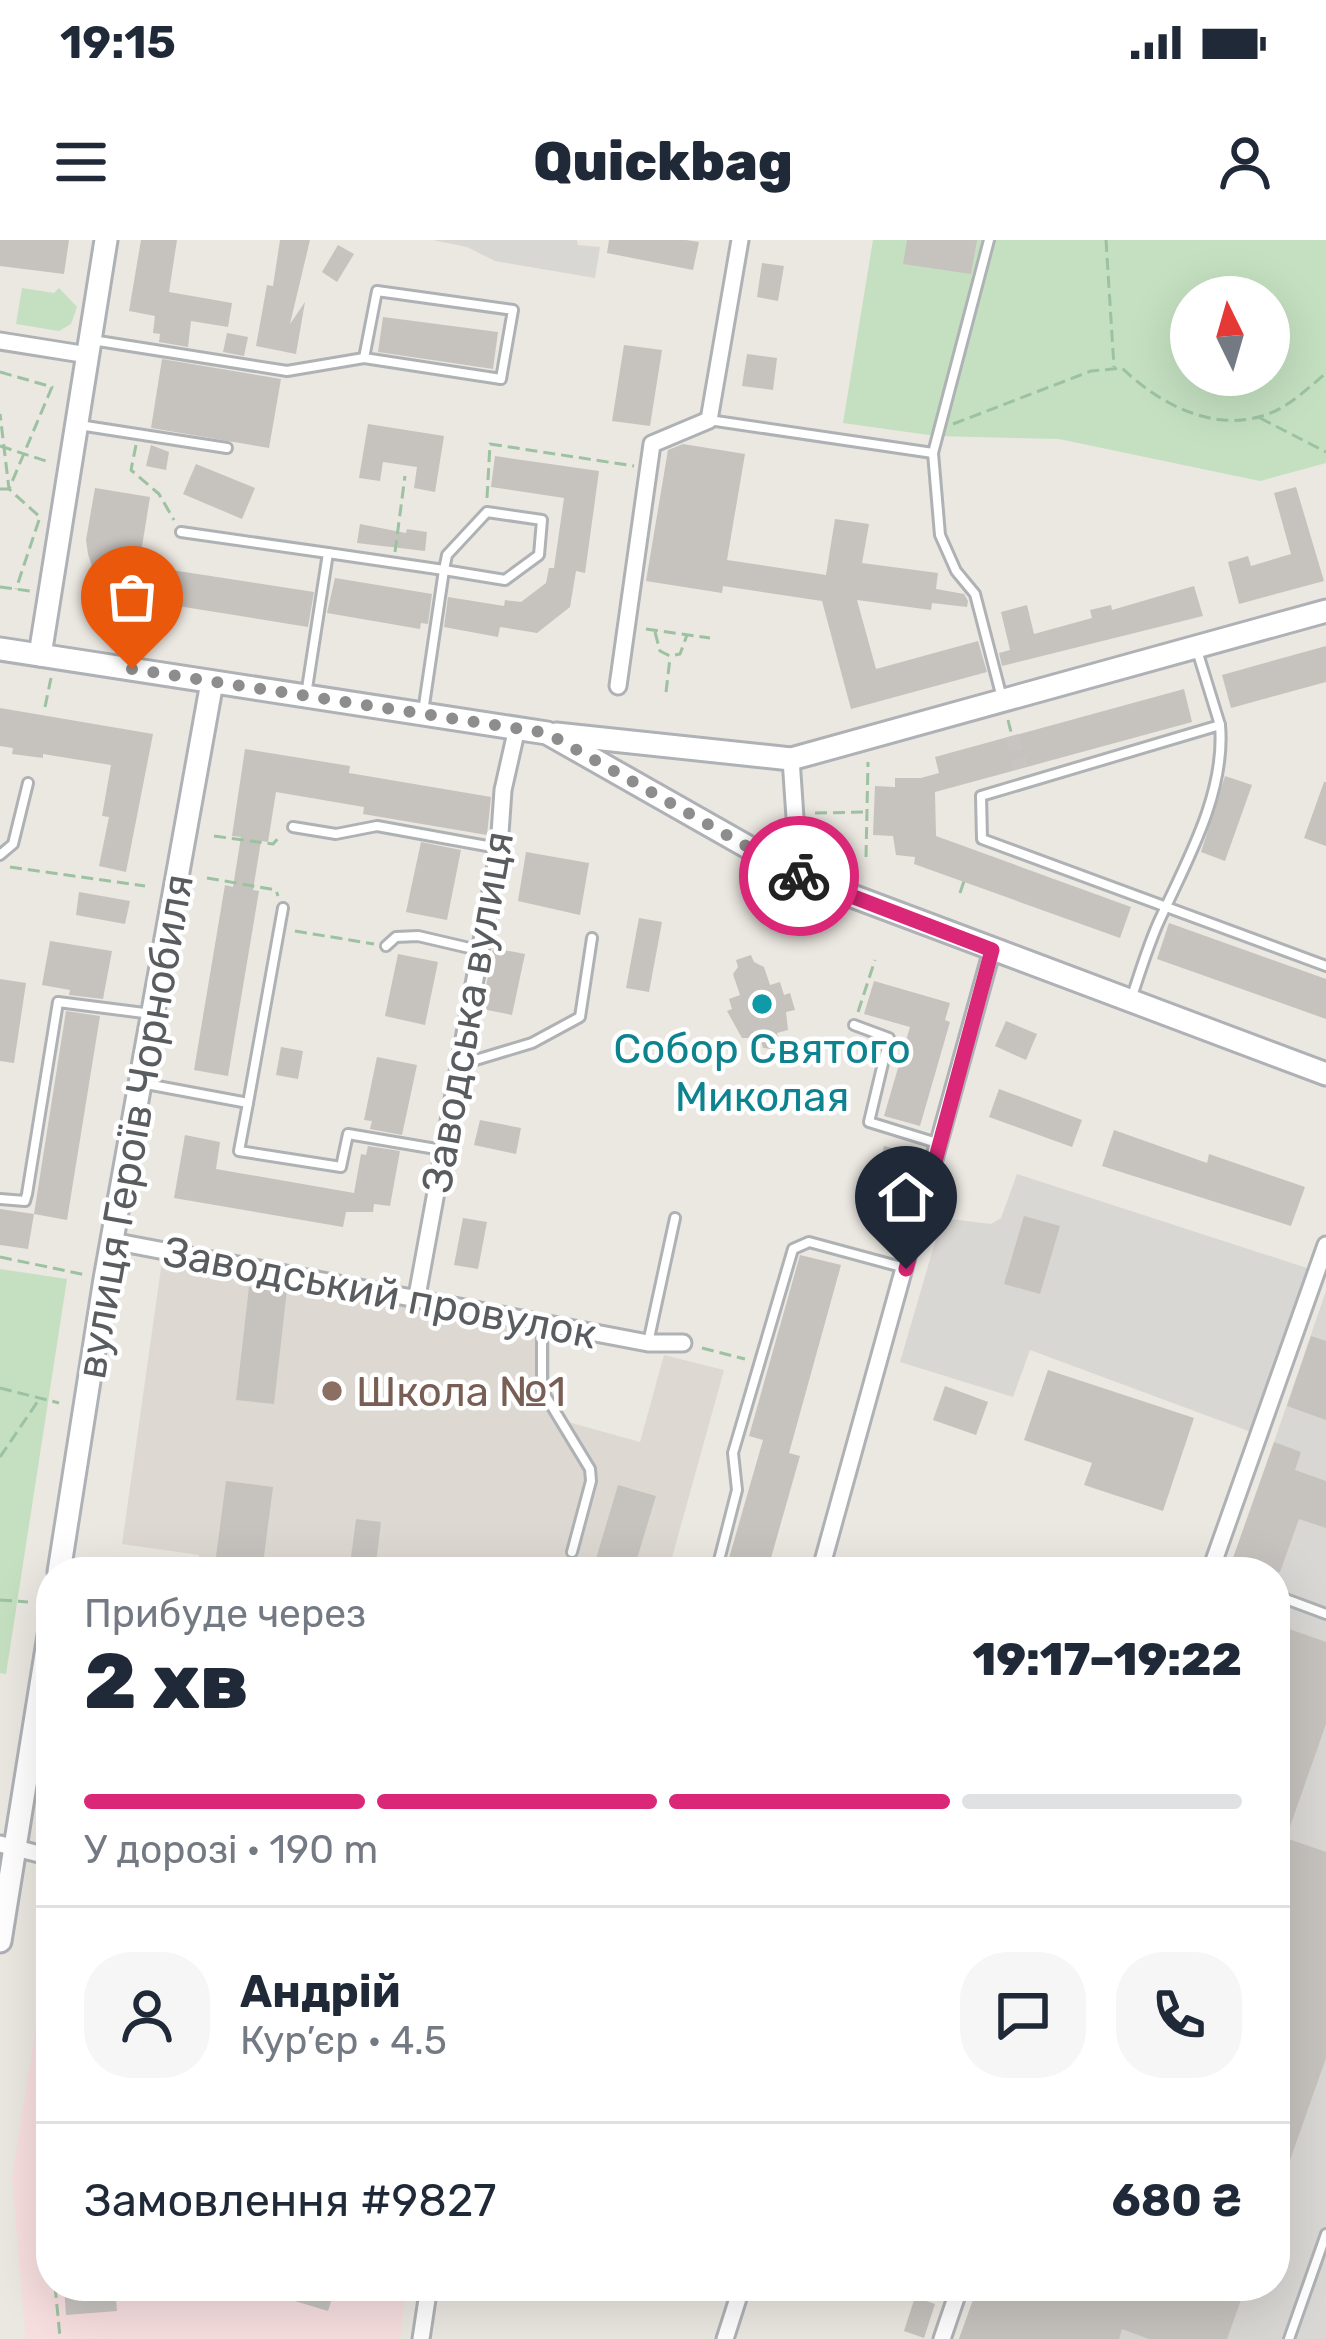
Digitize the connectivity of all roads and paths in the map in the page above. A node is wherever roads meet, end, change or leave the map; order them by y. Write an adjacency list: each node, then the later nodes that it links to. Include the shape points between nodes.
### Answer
1 (106, 240): 6 (main road)
2 (740, 240): 13 (street)
3 (989, 240): 16 (lane)
4 (1106, 240): 8 (path)
5 (0, 341): 6 (street)
6 (89, 348): 7 (lane, via 287,371); 14 (main road)
7 (364, 358): 7 (lane, via 377,291 513,310 501,379)
8 (1114, 369): 12 (path, via 1175,408); 16 (path, via 1002,404)
9 (0, 372): 20 (path, via 52,387)
10 (1326, 373): 12 (path)
11 (0, 414): 17 (path)
12 (1259, 418): 19 (path)
13 (709, 420): 21 (lane); 23 (street, via 652,444)
14 (77, 424): 15 (lane); 22 (main road)
15 (138, 434): 18 (lane); 28 (path, via 131,470 159,494)
16 (936, 436): 21 (lane)
17 (2, 446): 20 (path); 26 (path)
18 (226, 448)
19 (1326, 452)
20 (24, 453): 22 (path); 26 (path)
21 (933, 453): 48 (lane, via 940,535 975,594)
22 (71, 465): 34 (main road)
23 (649, 468): 27 (path, via 490,444); 36 (street)
24 (405, 476): 30 (path)
25 (0, 489): 26 (path)
26 (9, 489): 33 (path, via 40,518)
27 (487, 512): 31 (lane); 31 (lane, via 542,520 539,555 505,580)
28 (181, 532): 29 (lane)
29 (328, 553): 30 (lane); 47 (lane)
30 (394, 562): 31 (lane)
31 (444, 570): 49 (lane)
32 (0, 587): 33 (path)
33 (16, 590): 34 (path)
34 (50, 594): 42 (main road)
35 (1326, 611): 40 (main road)
36 (626, 627): 37 (path); 45 (street)
37 (656, 631): 38 (path); 43 (path, via 659,651)
38 (688, 635): 39 (path); 43 (path, via 680,654)
39 (710, 638)
40 (1196, 646): 48 (main road); 50 (lane)
41 (0, 649): 42 (main road)
42 (40, 655): 44 (main road)
43 (670, 656): 46 (path)
44 (212, 682): 47 (main road); 77 (main road, вулиця Героїв Чорнобиля)
45 (618, 686)
46 (666, 692)
47 (306, 696): 49 (main road)
48 (1003, 700): 53 (main road)
49 (423, 714): 51 (main road)
50 (1220, 725): 69 (lane, via 1217,776); 69 (lane, via 981,796 982,839)
51 (517, 728): 52 (main road); 60 (street, Заводська вулиця)
52 (547, 733): 53 (main road); 64 (main road)
53 (791, 759): 57 (street)
54 (868, 760): 56 (path)
55 (28, 783): 61 (lane, via 20,827)
56 (865, 812): 57 (path); 62 (path)
57 (795, 813): 64 (street)
58 (293, 827): 59 (path, via 273,844); 60 (lane, via 337,834 377,826)
59 (214, 836)
60 (499, 848): 72 (street, Заводська вулиця)
61 (0, 855)
62 (866, 857)
63 (0, 866): 66 (path)
64 (799, 876): 73 (main road)
65 (964, 881): 67 (path)
66 (145, 886)
67 (960, 893)
68 (283, 908): 82 (lane)
69 (1166, 908): 75 (lane); 76 (lane)
70 (592, 938): 79 (lane, via 580,1017 532,1043)
71 (386, 946): 72 (lane, via 418,936)
72 (478, 950): 79 (street, Заводська вулиця)
73 (992, 950): 76 (main road); 83 (street)
74 (874, 960): 78 (path)
75 (1326, 966)
76 (1130, 1000): 80 (main road)
77 (152, 1014): 81 (main road, вулиця Героїв Чорнобиля); 85 (lane, via 58,1002 27,1195)
78 (854, 1025): 83 (lane, via 890,1038 869,1122)
79 (457, 1066): 84 (street, Заводська вулиця)
80 (1326, 1074)
81 (140, 1082): 82 (lane); 87 (main road, вулиця Героїв Чорнобиля)
82 (248, 1103): 84 (lane, via 239,1150 341,1167 348,1134)
83 (940, 1144): 90 (street)
84 (442, 1150): 92 (street, Заводська вулиця)
85 (0, 1199)
86 (675, 1218): 94 (lane, Заводський провулок)
87 (112, 1241): 91 (main road, вулиця Героїв Чорнобиля); 92 (street, Заводський провулок)
88 (1326, 1245): 105 (street)
89 (0, 1257): 91 (path)
90 (906, 1269): 96 (lane, via 809,1242 793,1249); 104 (street)
91 (105, 1279): 102 (main road, вулиця Героїв Чорнобиля)
92 (417, 1296): 93 (street, Заводський провулок)
93 (542, 1320): 94 (street, Заводський провулок); 101 (lane, via 542,1390 590,1469)
94 (648, 1342): 95 (street, Заводський провулок)
95 (683, 1343): 96 (path)
96 (759, 1363): 103 (lane, via 733,1453 737,1490)
97 (0, 1388): 98 (path)
98 (40, 1398): 99 (path); 100 (path)
99 (59, 1403)
100 (0, 1457)
101 (572, 1552)
102 (61, 1557)
103 (720, 1557)
104 (824, 1557)
105 (1215, 1557)
106 (2, 1599): 108 (path)
107 (1290, 1601): 109 (lane)
108 (28, 1602)
109 (1326, 1614)
110 (36, 1701): 111 (main road)
111 (8, 1846): 112 (main road)
112 (0, 1941)
113 (1326, 2234): 122 (lane)
114 (56, 2301): 118 (path)
115 (427, 2301): 119 (street)
116 (737, 2301): 120 (street)
117 (955, 2301): 121 (street)
118 (60, 2337)
119 (421, 2339)
120 (725, 2339)
121 (942, 2339)
122 (1288, 2339)

